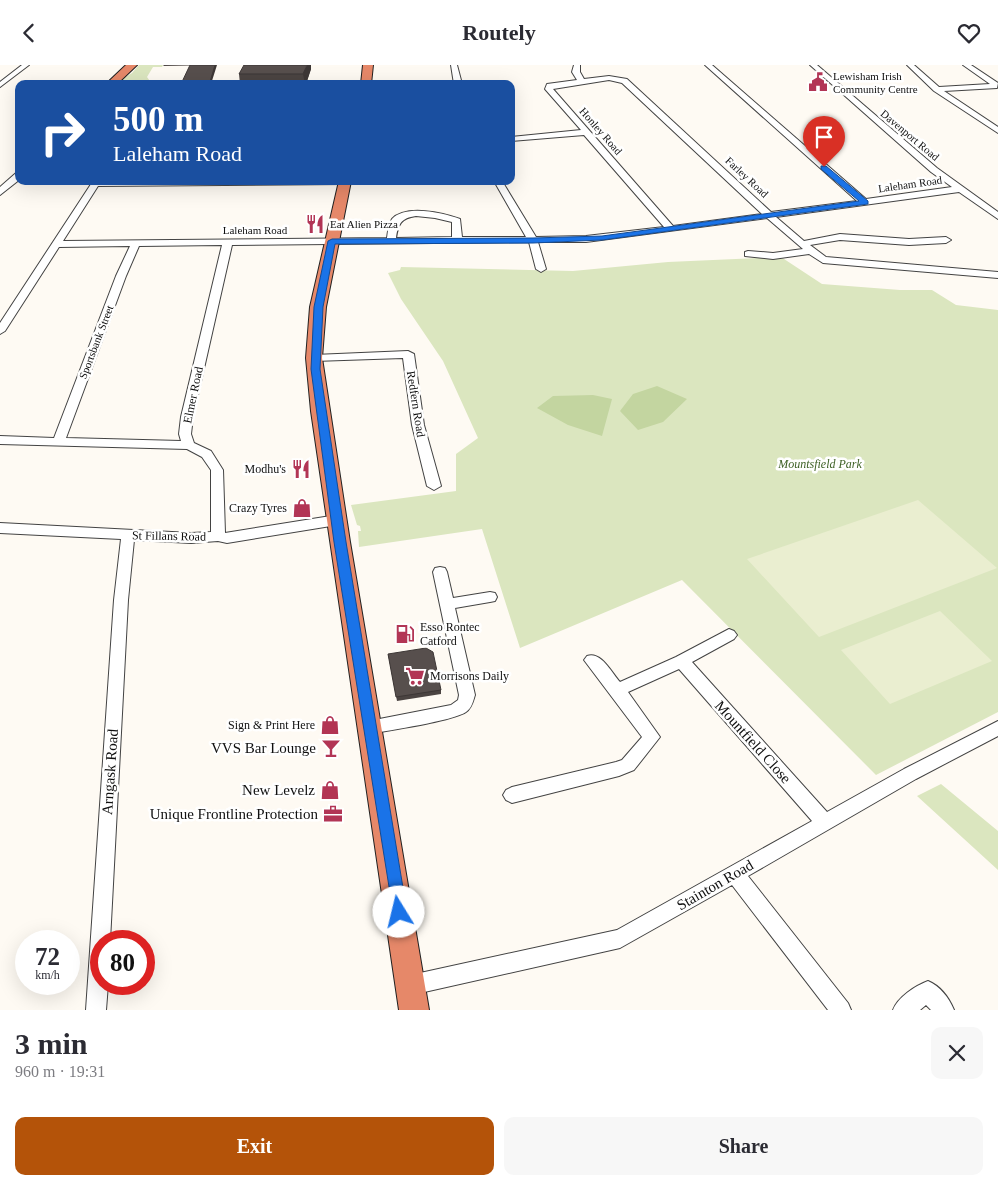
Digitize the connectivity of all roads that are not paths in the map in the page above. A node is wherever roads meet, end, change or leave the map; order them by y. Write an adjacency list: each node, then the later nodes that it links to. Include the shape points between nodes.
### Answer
1 (26, 65): 14 (street)
2 (132, 65): 10 (highway)
3 (368, 65): 11 (highway)
4 (454, 65): 12 (street)
5 (577, 65): 13 (street, via 576,72)
6 (813, 65): 25 (street, Davenport Road, via 911,151)
7 (910, 65): 15 (street)
8 (966, 65): 15 (street, via 997,86)
9 (710, 67): 27 (street)
10 (114, 80)
11 (365, 80)
12 (457, 80)
13 (582, 81): 19 (street, Honley Road, via 555,84 549,89); 28 (street, Farley Road, via 614,78 624,81)
14 (0, 85)
15 (937, 89): 17 (street)
16 (998, 118): 17 (street)
17 (981, 120): 18 (street)
18 (998, 131)
19 (587, 132): 20 (street); 30 (street, Honley Road)
20 (515, 139)
21 (15, 179): 26 (street)
22 (94, 185): 38 (street)
23 (344, 185): 32 (highway)
24 (500, 185): 34 (street)
25 (960, 189): 27 (street, Laleham Road); 29 (street, Davenport Road)
26 (0, 192)
27 (865, 203): 28 (street, Laleham Road)
28 (770, 216): 30 (street, Laleham Road); 39 (street, Farley Road)
29 (998, 216)
30 (671, 229): 34 (street, Laleham Road, via 602,238)
31 (457, 240): 33 (street, Laleham Road); 33 (street, via 457,221 421,214 397,219); 34 (street, Laleham Road)
32 (332, 241): 33 (street, Laleham Road); 36 (street, Laleham Road); 45 (highway, via 318,307)
33 (391, 241)
34 (533, 241): 42 (street)
35 (946, 241): 39 (street, via 840,237)
36 (228, 242): 37 (street, Laleham Road); 48 (street, Elmer Road, via 187,417 185,434)
37 (136, 243): 38 (street, Laleham Road); 47 (street, Sportsbank Street)
38 (57, 244): 44 (street)
39 (801, 244): 40 (street, Farley Road)
40 (810, 251): 41 (street, via 773,256); 43 (street, Farley Road, via 828,261)
41 (748, 254)
42 (541, 269)
43 (998, 275)
44 (0, 331)
45 (314, 357): 49 (street, Redfern Road, via 408,354 418,425); 50 (highway)
46 (0, 440): 47 (street)
47 (58, 442): 48 (street)
48 (189, 445): 53 (street, via 207,454 217,470)
49 (434, 486)
50 (337, 520): 53 (street, St Fillans Road, via 227,538); 61 (highway)
51 (0, 528): 52 (street, St Fillans Road)
52 (128, 535): 53 (street, St Fillans Road); 67 (street, Arngask Road, via 121,601)
53 (218, 536)
54 (440, 572): 56 (street)
55 (490, 597): 56 (street)
56 (447, 604): 61 (street, via 467,695 465,703 452,711)
57 (729, 635): 59 (street)
58 (592, 660): 60 (street)
59 (681, 661): 60 (street); 64 (street, Mountfield Close)
60 (618, 691): 63 (street, via 652,737 628,765)
61 (370, 727): 66 (highway)
62 (998, 728): 64 (street, Stainton Road)
63 (512, 795)
64 (825, 823): 65 (street, Stainton Road)
65 (735, 874): 66 (street, Stainton Road, via 620,939); 69 (street)
66 (411, 985): 68 (highway)
67 (96, 1010)
68 (414, 1010)
69 (841, 1010)
70 (903, 1010): 71 (street, via 928,991)
71 (944, 1010)

